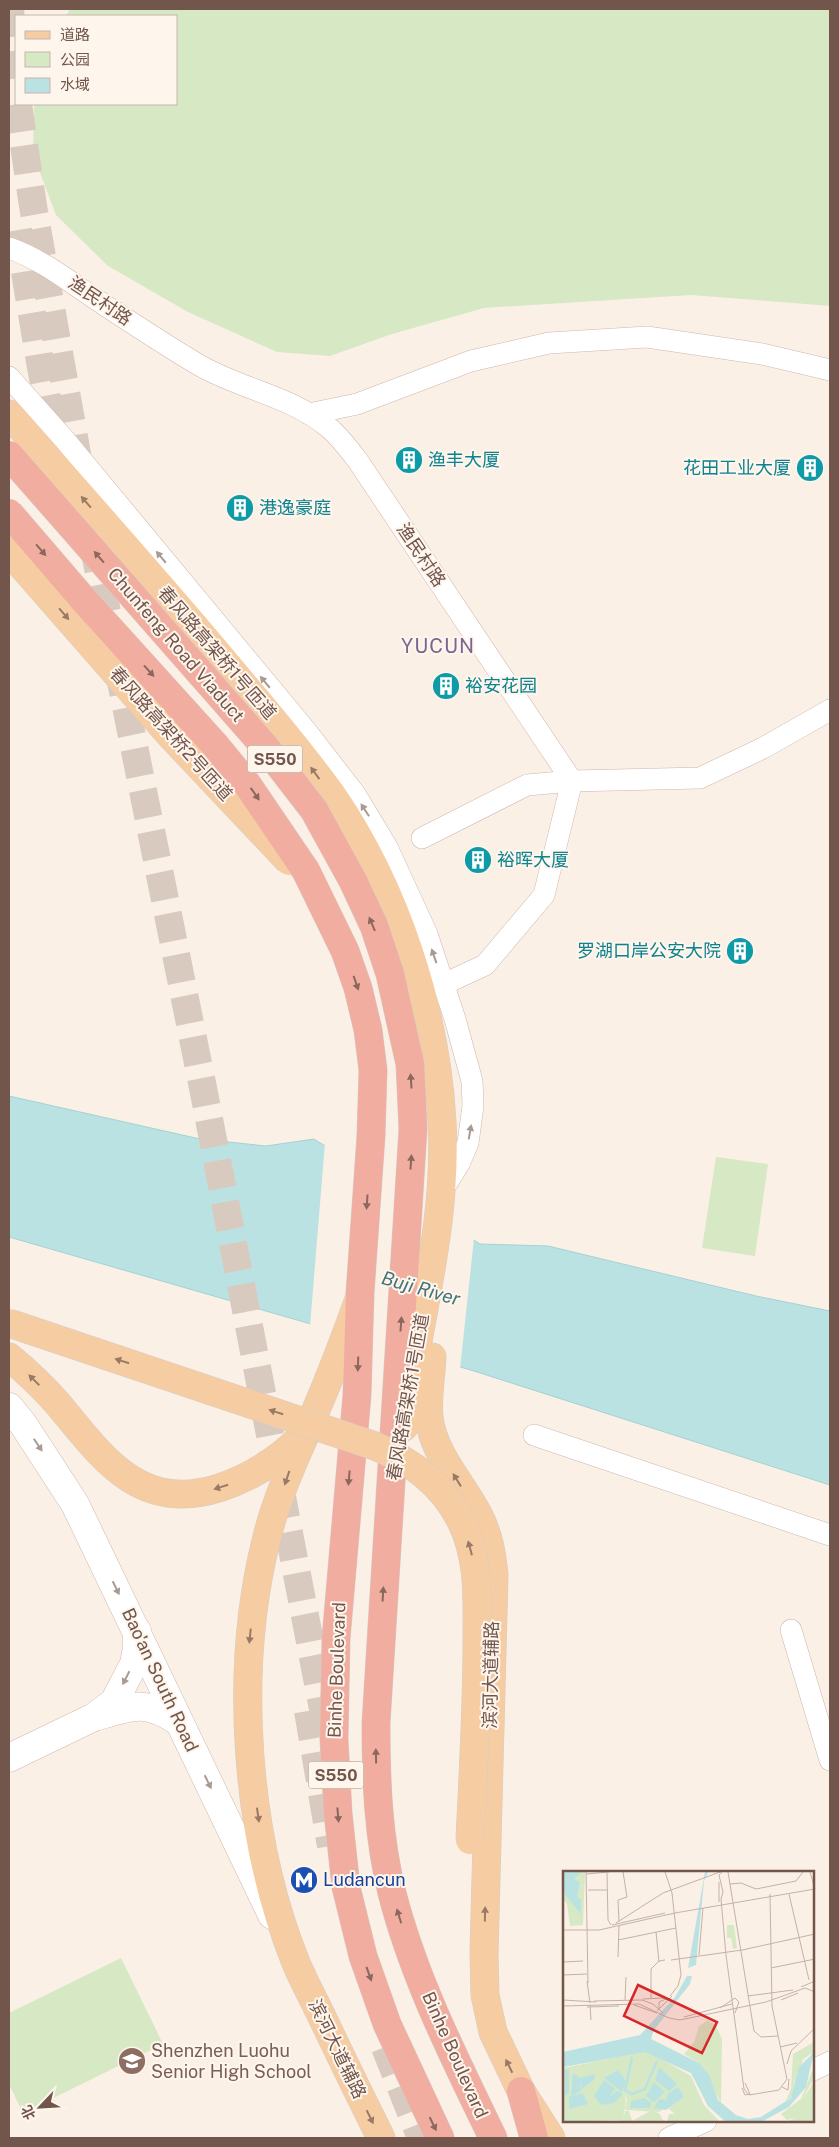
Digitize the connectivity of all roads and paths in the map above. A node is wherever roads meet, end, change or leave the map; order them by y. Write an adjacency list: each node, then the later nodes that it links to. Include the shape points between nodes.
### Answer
1 (9, 248): 5 (street, 渔民村路, via 55,271 200,365)
2 (830, 370): 5 (street, via 762,354 647,336 549,344 470,361 357,404)
3 (9, 377): 13 (street, one-way to 3, via 406,885 355,794 65,440)
4 (9, 414): 14 (main road, 春风路高架桥1号匝道, one-way to 4, via 442,1114 429,1023 413,965 385,891 350,823 273,718)
5 (309, 414): 10 (street, 渔民村路, via 333,432 358,461)
6 (9, 455): 20 (highway, Chunfeng Road Viaduct / S550, one-way to 6, bridge, via 413,1129 410,1064 390,974 374,926 314,810 266,748)
7 (9, 513): 12 (highway, Chunfeng Road Viaduct / S550, one-way to 12, bridge, via 247,784 306,871)
8 (9, 551): 12 (main road, 春风路高架桥2号匝道, one-way to 12, bridge, via 170,735 278,848)
9 (830, 710): 10 (street, via 763,748 700,778)
10 (572, 781): 11 (street, via 526,785); 13 (street, via 544,895 485,965)
11 (422, 838)
12 (330, 919): 15 (highway, Chunfeng Road Viaduct / S550, one-way to 15, bridge, via 358,988 368,1030 372,1070 372,1136)
13 (444, 984): 14 (street, one-way to 13, via 468,1143 473,1106 469,1067)
14 (441, 1201): 20 (main road, 滨河大道辅路)
15 (360, 1294): 18 (main road, 滨河大道辅路); 36 (highway, Binhe Boulevard / S550, one-way to 36, via 357,1395 336,1649 334,1748 338,1813 346,1887 363,1956 387,2024)
16 (9, 1323): 30 (main road, one-way to 16, bridge, via 477,1995 468,1954 477,1675 476,1574 461,1520 444,1494 423,1472 401,1457 374,1446)
17 (9, 1357): 18 (main road, one-way to 17, via 305,1432 278,1457 230,1485 177,1494 147,1487 107,1462 57,1403)
18 (326, 1385): 29 (main road, 滨河大道辅路, one-way to 29, via 290,1469 267,1536 248,1658 247,1719 261,1840)
19 (9, 1407): 24 (street, Bao'an South Road, one-way to 24, via 75,1504)
20 (411, 1413): 30 (main road, 滨河大道辅路, one-way to 20, via 485,1995 484,1954 492,1557 488,1536 479,1516 437,1444); 37 (highway, Binhe Boulevard / S550, one-way to 20, via 424,1986 392,1892 382,1845 376,1723 388,1502)
21 (534, 1435): 22 (street)
22 (830, 1535)
23 (791, 1630): 28 (street)
24 (137, 1631): 25 (street, one-way to 25, via 138,1648 134,1664 114,1702); 26 (street, Bao'an South Road)
25 (94, 1717): 26 (street, via 137,1705 166,1713); 27 (street)
26 (179, 1722): 29 (street, Bao'an South Road, one-way to 29)
27 (9, 1758)
28 (830, 1760)
29 (296, 1963): 35 (main road, 滨河大道辅路, one-way to 35)
30 (492, 2032): 33 (main road, 滨河大道辅路, one-way to 30)
31 (830, 2062): 32 (street)
32 (814, 2070)
33 (521, 2091): 38 (highway); 39 (main road, 滨河大道辅路)
34 (704, 2122): 40 (street)
35 (381, 2138)
36 (440, 2138)
37 (493, 2138)
38 (534, 2138)
39 (552, 2138)
40 (669, 2138)

